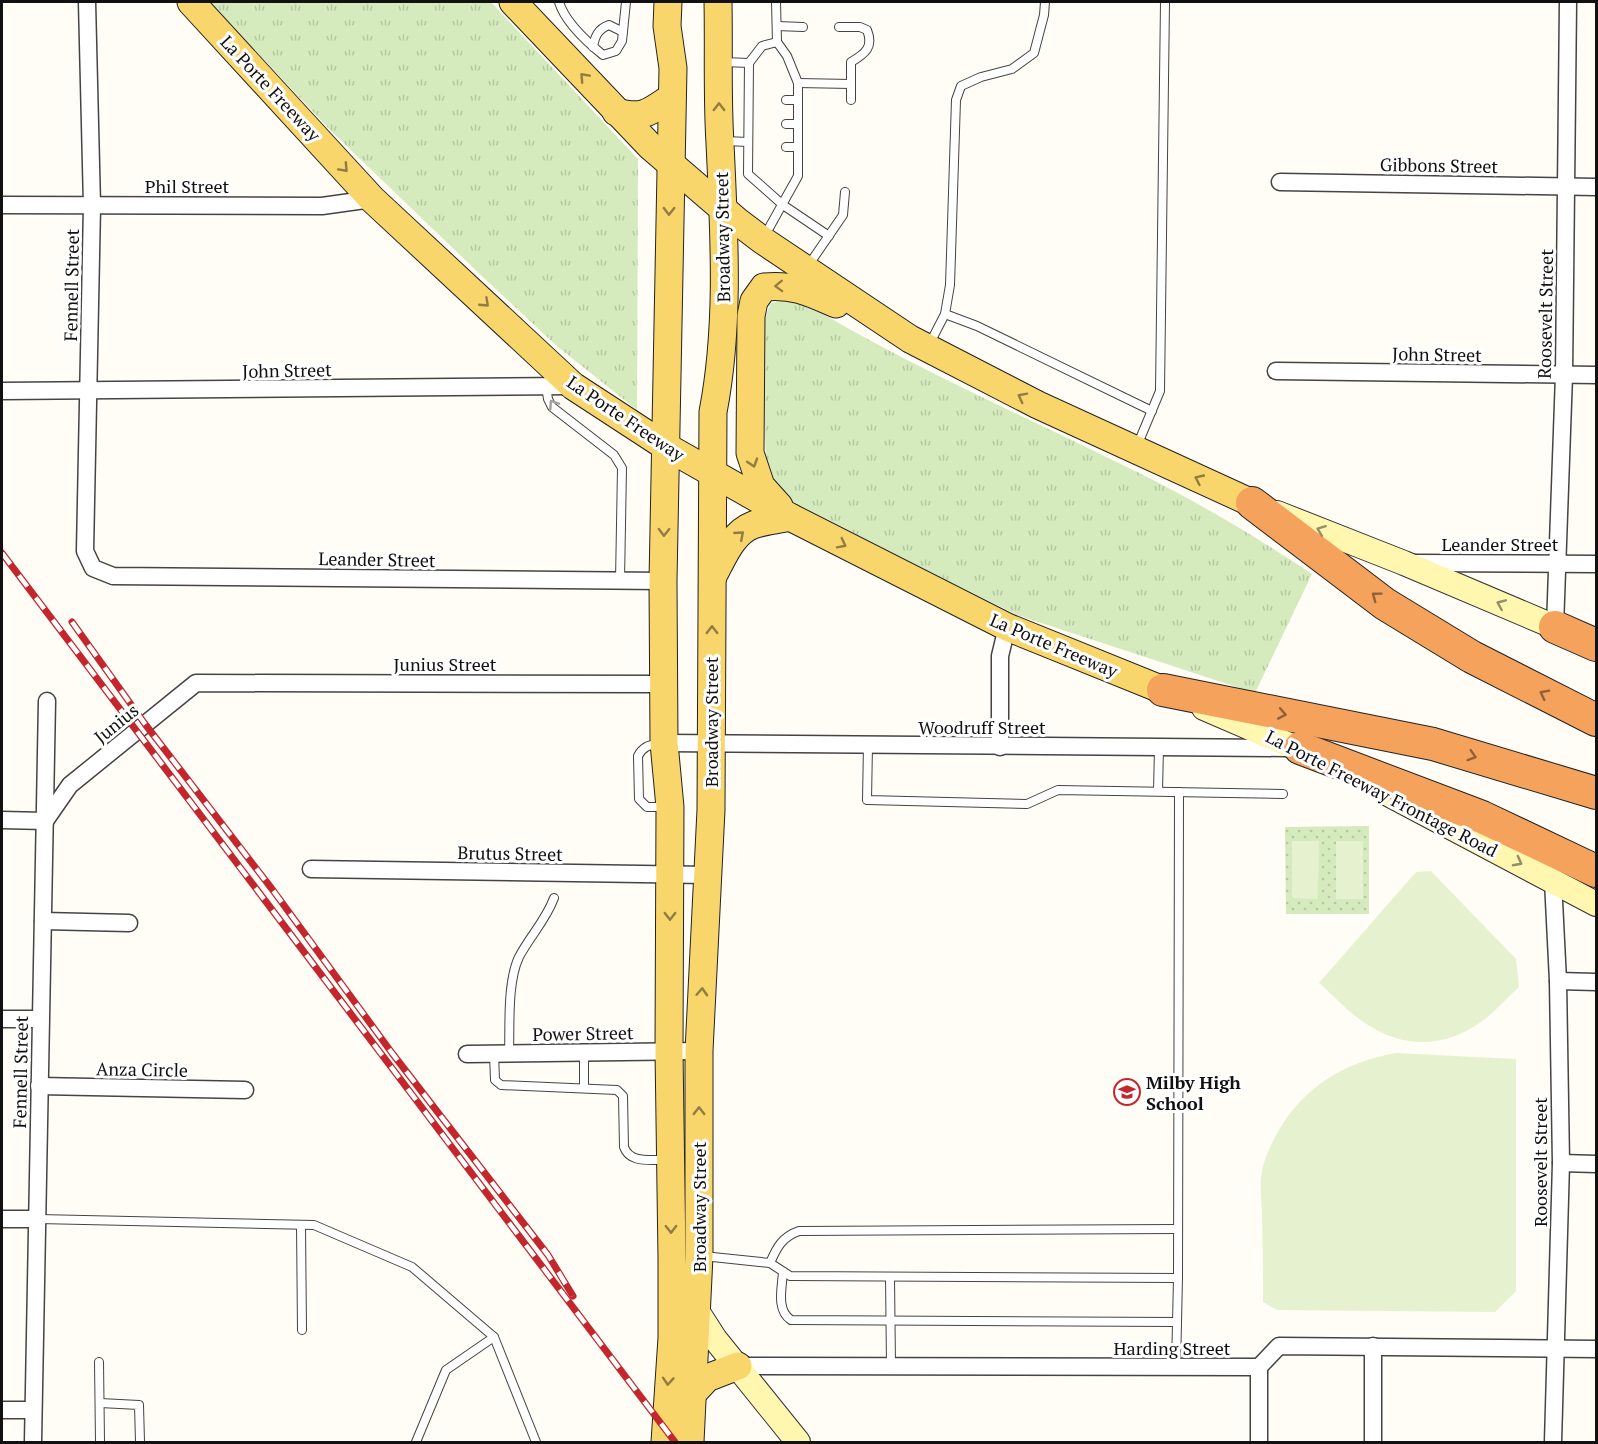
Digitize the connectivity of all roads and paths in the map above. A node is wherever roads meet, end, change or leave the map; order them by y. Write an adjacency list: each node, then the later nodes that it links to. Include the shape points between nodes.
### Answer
1 (87, 2): 41 (street, Fennell Street)
2 (191, 2): 38 (main road, La Porte Freeway, one-way to 38)
3 (513, 2): 26 (main road, one-way to 3)
4 (561, 2): 17 (lane, via 562,12)
5 (626, 2): 15 (lane)
6 (668, 2): 22 (main road, Broadway Street)
7 (718, 2): 18 (main road, Broadway Street)
8 (776, 2): 12 (lane)
9 (1045, 2): 47 (lane, via 1034,52 1012,69 961,86 956,100 950,285)
10 (1165, 2): 56 (lane, via 1160,391)
11 (1568, 2): 35 (street, Roosevelt Street)
12 (777, 26): 13 (lane); 16 (lane)
13 (803, 27)
14 (839, 27): 21 (lane, via 860,27 867,30 870,38 863,56 851,62)
15 (623, 32): 17 (lane, via 609,25 602,28); 17 (lane, via 616,51 603,55)
16 (777, 42): 19 (lane, via 762,46); 20 (lane)
17 (593, 46)
18 (719, 62): 19 (lane); 29 (main road, Broadway Street, one-way to 18)
19 (749, 63): 30 (lane)
20 (798, 83): 21 (lane); 24 (lane)
21 (851, 84): 25 (lane)
22 (672, 97): 26 (main road, via 650,112 634,117); 33 (main road, Broadway Street)
23 (786, 100): 24 (lane)
24 (798, 100): 28 (lane)
25 (851, 100)
26 (616, 112): 33 (main road)
27 (786, 124): 28 (lane)
28 (798, 124): 32 (lane)
29 (720, 141): 30 (lane); 42 (main road, Broadway Street)
30 (750, 146): 40 (lane, via 748,174)
31 (786, 147): 32 (lane)
32 (798, 147): 40 (lane, via 798,177)
33 (680, 172): 42 (main road); 45 (main road, Broadway Street, one-way to 45); 57 (main road, via 703,202 710,227 709,371)
34 (1280, 182): 35 (street, Gibbons Street)
35 (1566, 187): 36 (street, Gibbons Street); 50 (street, Roosevelt Street)
36 (1596, 187)
37 (845, 192): 43 (lane, via 843,215)
38 (372, 199): 41 (street, Phil Street, via 322,206); 53 (main road, La Porte Freeway, one-way to 53)
39 (2, 205): 41 (street, Phil Street)
40 (783, 205): 43 (lane); 44 (lane)
41 (92, 206): 55 (street, Fennell Street)
42 (723, 207): 44 (main road); 57 (main road, Broadway Street, via 721,370)
43 (829, 236): 46 (lane)
44 (762, 240): 46 (main road)
45 (668, 249): 58 (main road, Broadway Street); 60 (main road, via 681,271 680,409 686,441)
46 (806, 269): 48 (main road)
47 (945, 314): 48 (lane); 56 (lane)
48 (919, 343): 59 (main road, one-way to 48); 62 (main road, one-way to 62, via 796,287 764,287 753,301 750,453 761,486)
49 (1276, 371): 50 (street, John Street)
50 (1564, 375): 51 (street, John Street); 64 (street, Roosevelt Street)
51 (1596, 375)
52 (546, 386): 53 (street, John Street); 55 (street, John Street); 68 (lane, one-way to 52, via 622,468 614,455 552,406)
53 (573, 386): 58 (main road, La Porte Freeway)
54 (2, 391): 55 (street, John Street)
55 (87, 391): 66 (street, Fennell Street, via 85,550)
56 (1152, 411): 59 (lane)
57 (713, 412): 60 (main road, Broadway Street)
58 (665, 446): 60 (main road, La Porte Freeway); 69 (main road, Broadway Street, one-way to 69)
59 (1136, 450): 61 (main road, one-way to 59)
60 (705, 470): 62 (main road, La Porte Freeway); 67 (main road, Broadway Street)
61 (1252, 503): 63 (main road, one-way to 61); 77 (highway, one-way to 61, via 1472,657 1385,604)
62 (790, 517): 67 (main road, one-way to 62, via 741,533 751,526); 70 (main road, La Porte Freeway, one-way to 70)
63 (1404, 563): 64 (street, Leander Street); 71 (main road, one-way to 63)
64 (1558, 563): 65 (street, Leander Street); 71 (street, Roosevelt Street)
65 (1596, 564)
66 (93, 568): 68 (street, Leander Street, via 113,576)
67 (712, 579): 79 (main road, Broadway Street, one-way to 67)
68 (620, 581): 69 (street, Leander Street)
69 (663, 581): 74 (main road, Broadway Street)
70 (1007, 627): 75 (main road, La Porte Freeway); 81 (street, via 1000,656)
71 (1555, 627): 72 (highway)
72 (1596, 645)
73 (227, 683): 74 (street, Junius Street); 89 (street, Junius, via 196,683 70,785)
74 (663, 684): 78 (main road, Broadway Street)
75 (1163, 690): 83 (main road, La Porte Freeway Frontage Road); 86 (highway, one-way to 86, via 1433,744)
76 (47, 701): 89 (street, Fennell Street)
77 (1596, 720)
78 (664, 742): 79 (street, Woodruff Street); 92 (main road, Broadway Street, via 670,807)
79 (712, 744): 80 (street, Woodruff Street); 93 (main road, Broadway Street)
80 (868, 745): 81 (street, Woodruff Street); 84 (lane, via 867,800 1027,804 1058,790)
81 (1000, 747): 82 (street, Woodruff Street)
82 (1159, 747): 83 (street, Woodruff Street); 84 (lane)
83 (1300, 748): 91 (highway, via 1482,817); 94 (main road, La Porte Freeway Frontage Road, one-way to 94)
84 (1158, 791): 85 (lane)
85 (1179, 792): 87 (lane); 117 (lane)
86 (1596, 793)
87 (1283, 794)
88 (2, 820): 89 (street)
89 (45, 821): 97 (street, Fennell Street)
90 (311, 869): 92 (street, Brutus Street)
91 (1596, 871)
92 (670, 875): 93 (street, Brutus Street); 103 (main road, Broadway Street, one-way to 103)
93 (707, 875): 104 (main road, Broadway Street, one-way to 93)
94 (1553, 881): 96 (main road, La Porte Freeway Frontage Road); 99 (street, Roosevelt Street)
95 (554, 898): 106 (lane, via 549,913 518,959)
96 (1596, 904)
97 (43, 921): 98 (street); 102 (street, Fennell Street)
98 (129, 923)
99 (1558, 981): 100 (street); 112 (street, Roosevelt Street)
100 (1596, 982)
101 (2, 1018): 102 (street)
102 (40, 1019): 108 (street, Fennell Street)
103 (669, 1051): 104 (street, Power Street); 105 (street, Power Street); 111 (main road, Broadway Street)
104 (699, 1051): 118 (main road, Broadway Street, one-way to 104)
105 (584, 1052): 106 (street, Power Street); 109 (lane)
106 (501, 1053): 107 (street, Power Street); 109 (lane, via 495,1080 498,1083)
107 (466, 1054)
108 (39, 1086): 110 (street, Anza Circle); 115 (street, Fennell Street)
109 (585, 1087): 111 (lane, via 617,1089 622,1096 624,1147 629,1156)
110 (244, 1090)
111 (670, 1160): 127 (main road, Broadway Street, one-way to 127)
112 (1561, 1163): 113 (street); 129 (street, Roosevelt Street)
113 (1596, 1164)
114 (2, 1219): 115 (street)
115 (38, 1219): 116 (lane); 139 (street, Fennell Street)
116 (301, 1225): 125 (lane); 126 (lane, via 314,1225 412,1267)
117 (1178, 1229): 119 (lane, via 799,1231 787,1235); 122 (lane)
118 (699, 1256): 119 (lane); 127 (main road, Broadway Street)
119 (770, 1263): 120 (lane)
120 (783, 1272): 121 (lane, via 789,1276); 123 (lane, via 781,1308 791,1320)
121 (890, 1277): 122 (lane); 123 (lane)
122 (1178, 1278): 124 (lane)
123 (891, 1321): 124 (lane); 133 (lane)
124 (1177, 1322): 134 (lane)
125 (302, 1330)
126 (494, 1337): 143 (lane, via 446,1370); 144 (lane)
127 (694, 1338): 132 (main road); 136 (main road, Broadway Street); 145 (main road, Broadway Street, one-way to 145)
128 (1373, 1346): 129 (street); 135 (street, via 1279,1346); 149 (street)
129 (1555, 1348): 130 (street); 150 (street, Roosevelt Street)
130 (1596, 1349)
131 (99, 1362): 137 (lane)
132 (738, 1366): 133 (street, Harding Street); 136 (main road, via 707,1378); 147 (main road)
133 (891, 1366): 134 (street, Harding Street)
134 (1176, 1367): 135 (street, Harding Street)
135 (1259, 1368): 148 (street)
136 (693, 1393): 146 (main road, Broadway Street)
137 (100, 1403): 141 (lane); 142 (lane, via 139,1405)
138 (2, 1410): 139 (street)
139 (33, 1410): 140 (street, Fennell Street)
140 (33, 1443)
141 (100, 1443)
142 (140, 1443)
143 (416, 1443)
144 (536, 1443)
145 (664, 1443)
146 (690, 1443)
147 (798, 1443)
148 (1259, 1443)
149 (1373, 1443)
150 (1554, 1443)

